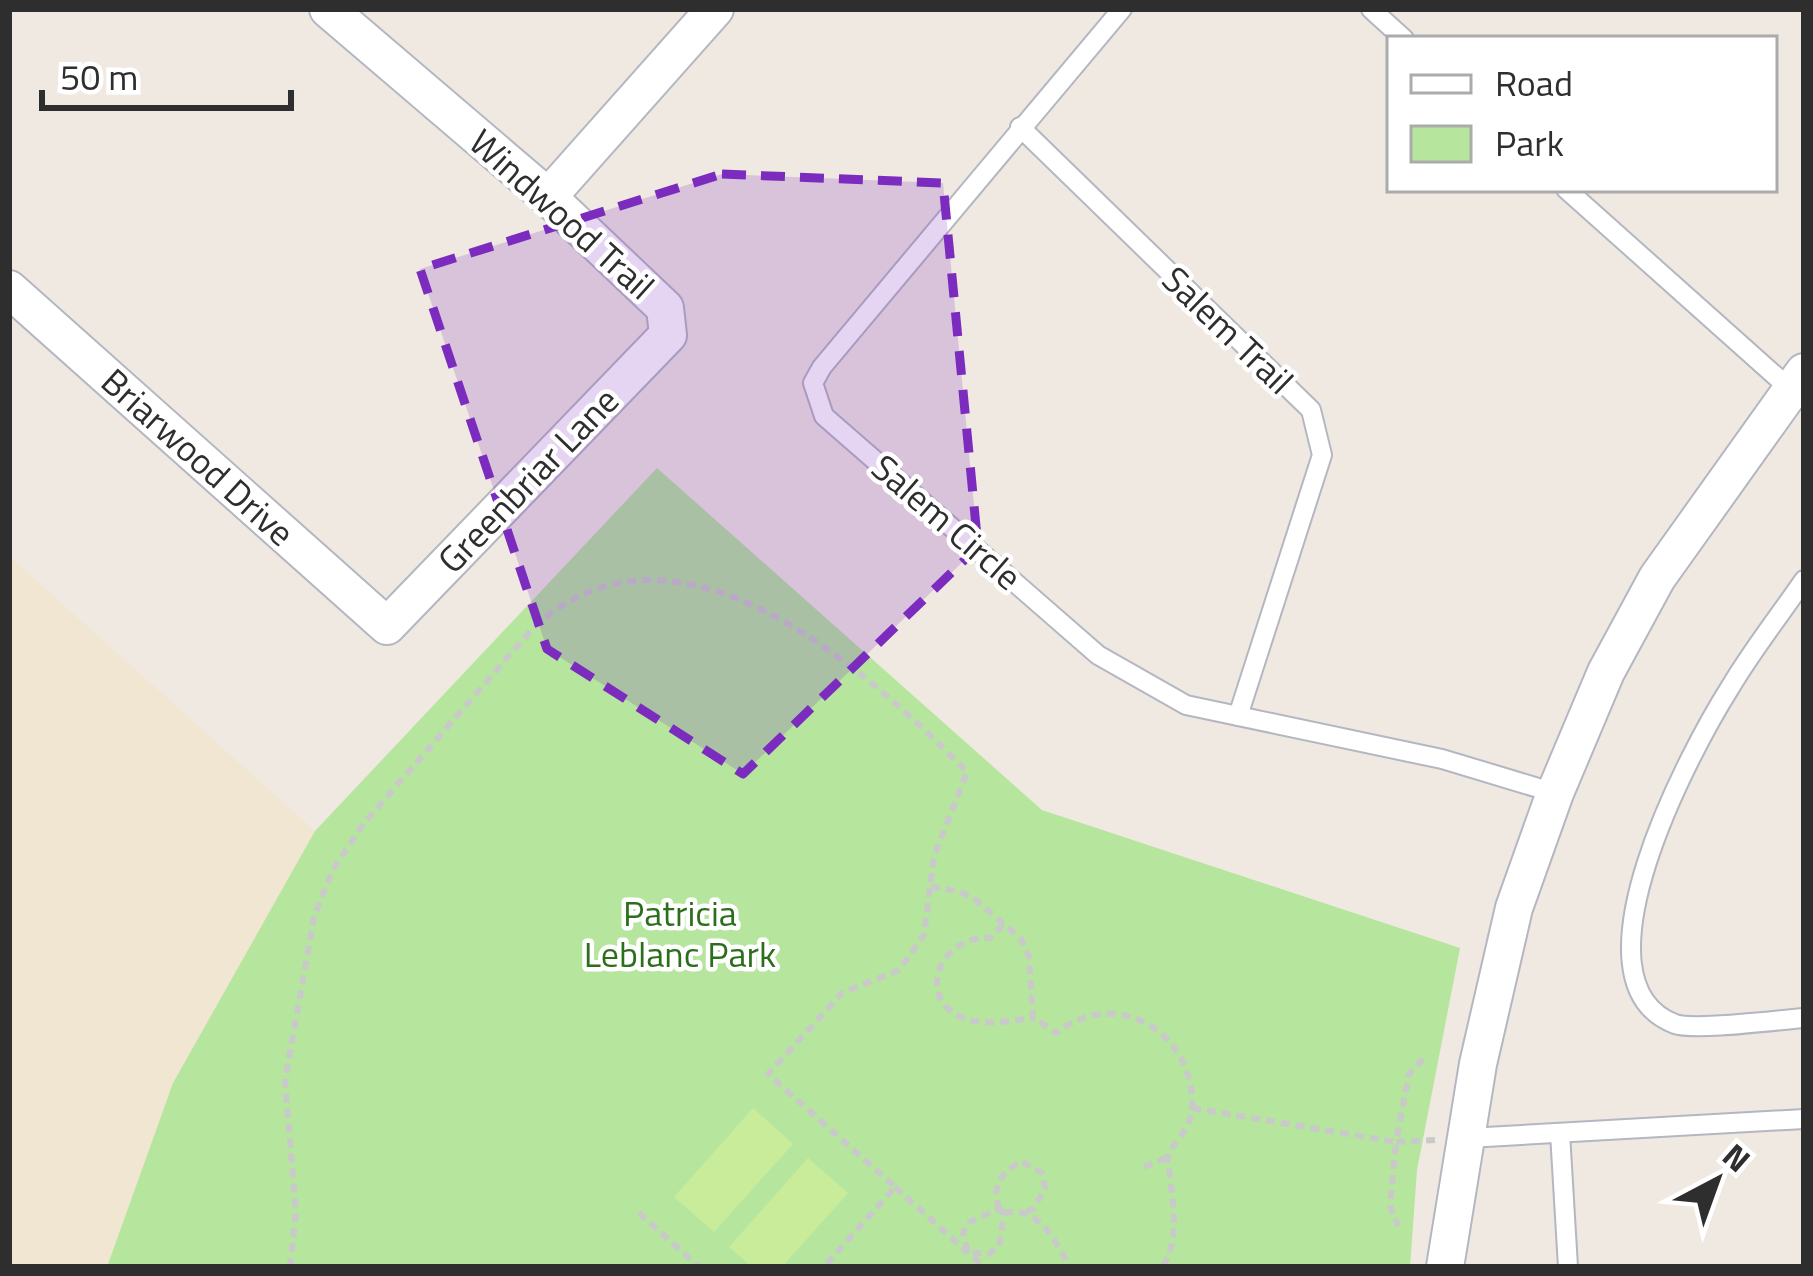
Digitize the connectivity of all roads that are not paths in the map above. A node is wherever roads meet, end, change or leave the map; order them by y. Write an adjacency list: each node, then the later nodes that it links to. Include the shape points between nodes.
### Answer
1 (328, 9): 8 (street, Windwood Trail)
2 (715, 9): 8 (street)
3 (1122, 9): 6 (lane, Salem Circle)
4 (1371, 9): 5 (lane)
5 (1401, 36)
6 (1020, 127): 14 (lane, Salem Trail, via 1310,410 1322,455); 14 (lane, Salem Circle, via 821,367 814,383 824,416 1098,655 1186,705)
7 (1570, 192): 11 (lane)
8 (548, 197): 10 (street, Windwood Trail, via 664,308)
9 (9, 289): 13 (street, Briarwood Drive)
10 (668, 335): 13 (street, Greenbriar Lane)
11 (1796, 380): 15 (street, via 1657,578)
12 (1804, 580): 16 (lane, via 1730,686 1685,769 1652,847 1629,938 1634,985 1652,1010 1678,1026)
13 (387, 626)
14 (1238, 716): 15 (lane, Salem Circle, via 1442,759)
15 (1555, 794): 19 (street, via 1514,908)
16 (1804, 1018)
17 (1804, 1119): 18 (lane)
18 (1560, 1133): 19 (lane); 21 (lane)
19 (1468, 1138): 20 (street)
20 (1445, 1267)
21 (1568, 1267)

